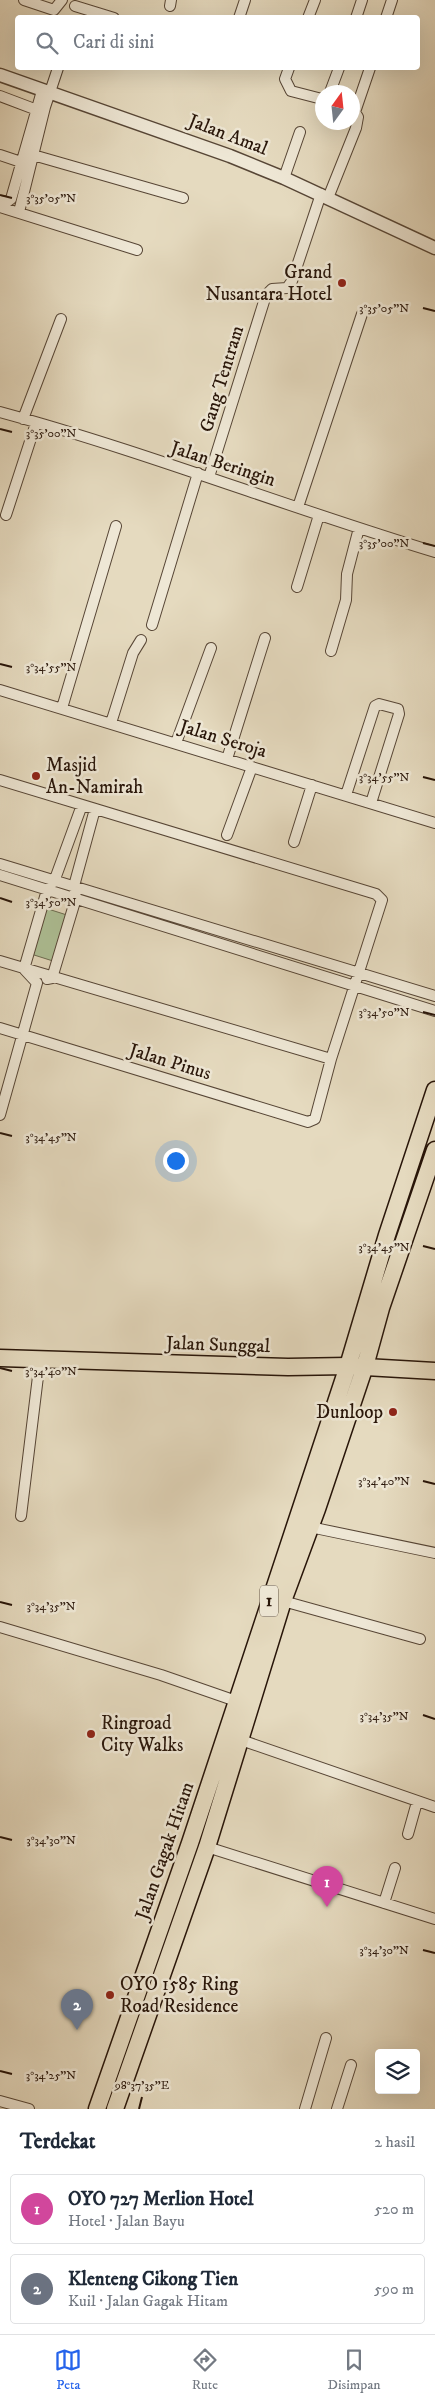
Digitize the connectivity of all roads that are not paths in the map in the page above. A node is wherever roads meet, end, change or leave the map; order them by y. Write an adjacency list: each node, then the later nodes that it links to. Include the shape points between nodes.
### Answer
1 (24, 0): 2 (street, via 54,10)
2 (62, 0)
3 (245, 0): 9 (street)
4 (315, 0): 10 (street)
5 (362, 0): 11 (street)
6 (392, 0): 12 (street)
7 (76, 3): 8 (street)
8 (106, 15)
9 (240, 15)
10 (309, 15)
11 (357, 15)
12 (387, 15)
13 (57, 70): 19 (street)
14 (288, 70): 21 (street, via 285,79 291,91)
15 (338, 70): 18 (street)
16 (369, 70): 28 (street, Gang Tentram, via 355,112 358,117 356,128)
17 (0, 75): 19 (street, Jalan Amal)
18 (333, 85)
19 (45, 92): 22 (street); 25 (street); 27 (street, Jalan Amal, via 211,149)
20 (0, 96): 22 (street)
21 (315, 97)
22 (37, 110): 26 (street)
23 (300, 132): 27 (street)
24 (0, 155): 26 (street)
25 (32, 155): 29 (street); 32 (street)
26 (21, 162): 30 (street, via 11,199)
27 (284, 178): 28 (street, Jalan Amal)
28 (325, 196): 33 (street, Jalan Amal); 41 (street, Gang Tentram, via 292,282 287,288 272,289 266,295)
29 (183, 198)
30 (0, 201)
31 (0, 207): 32 (street)
32 (19, 212): 34 (street)
33 (435, 248)
34 (137, 250)
35 (362, 314): 42 (street)
36 (60, 319): 38 (street)
37 (0, 412): 38 (street, Jalan Beringin)
38 (23, 419): 39 (street, Jalan Beringin)
39 (36, 423): 40 (street, Jalan Beringin); 43 (street)
40 (198, 473): 41 (street, Jalan Beringin); 49 (street)
41 (209, 477): 42 (street, Jalan Beringin)
42 (298, 507): 44 (street, Jalan Beringin)
43 (6, 515)
44 (319, 515): 46 (street, Jalan Beringin); 48 (street)
45 (116, 526): 55 (street)
46 (359, 528): 47 (street, Jalan Beringin); 53 (street, via 346,574 346,600)
47 (435, 552)
48 (297, 587)
49 (152, 625)
50 (265, 638): 58 (street)
51 (141, 640): 56 (street, via 133,653)
52 (211, 648): 57 (street)
53 (331, 651)
54 (0, 690): 55 (street, Jalan Seroja)
55 (62, 708): 56 (street, Jalan Seroja)
56 (110, 723): 57 (street, Jalan Seroja)
57 (176, 743): 58 (street, Jalan Seroja)
58 (227, 759): 59 (street, Jalan Seroja)
59 (252, 767): 61 (street, Jalan Seroja); 67 (street)
60 (0, 780): 64 (street)
61 (312, 785): 62 (street, Jalan Seroja); 68 (street)
62 (346, 796): 63 (street, Jalan Seroja); 63 (street, via 375,706 379,704 398,709)
63 (371, 803): 66 (street, Jalan Seroja)
64 (82, 806): 65 (street); 71 (street)
65 (95, 809): 72 (street); 79 (street, via 376,894 381,902)
66 (435, 823)
67 (227, 834)
68 (294, 842)
69 (0, 864): 71 (street)
70 (0, 875): 73 (street)
71 (54, 879): 72 (street); 73 (street)
72 (74, 886): 74 (street); 75 (street)
73 (47, 890): 74 (street); 78 (street)
74 (76, 898): 76 (street); 80 (street)
75 (232, 935): 76 (street); 79 (street)
76 (228, 946): 82 (street)
77 (0, 961): 78 (street)
78 (24, 969): 80 (street); 81 (street)
79 (358, 972): 82 (street); 83 (street)
80 (52, 978): 81 (street); 87 (street)
81 (37, 983): 86 (street)
82 (354, 985): 84 (street); 87 (street)
83 (435, 996)
84 (435, 1011)
85 (0, 1028): 86 (street, Jalan Pinus)
86 (22, 1035): 87 (street, Jalan Pinus, via 308,1122 315,1119); 89 (street)
87 (331, 1059)
88 (435, 1090): 94 (main road, Jalan Gagak Hitam / 1)
89 (2, 1094): 90 (street)
90 (0, 1115)
91 (435, 1150): 95 (main road, Jalan Gagak Hitam / 1, via 381,1308)
92 (0, 1358): 93 (main road, Jalan Sunggal)
93 (40, 1360): 94 (main road, Jalan Sunggal); 97 (street)
94 (348, 1366): 95 (main road, Jalan Sunggal); 103 (main road, Jalan Gagak Hitam / 1)
95 (365, 1366): 96 (main road, Jalan Sunggal); 98 (main road, Jalan Gagak Hitam / 1)
96 (435, 1372)
97 (21, 1516)
98 (310, 1527): 99 (street); 100 (main road, Jalan Gagak Hitam / 1)
99 (435, 1553)
100 (283, 1601): 102 (street); 104 (main road, Jalan Gagak Hitam / 1)
101 (0, 1627): 103 (street)
102 (420, 1639)
103 (236, 1701): 112 (main road, Jalan Gagak Hitam / 1)
104 (240, 1740): 105 (street); 108 (main road, Jalan Gagak Hitam / 1)
105 (417, 1802): 106 (street); 107 (street)
106 (435, 1808)
107 (408, 1834)
108 (208, 1848): 110 (street); 113 (main road, Jalan Gagak Hitam / 1)
109 (395, 1868): 110 (street)
110 (384, 1903): 111 (street)
111 (435, 1918)
112 (147, 1967): 113 (main road); 118 (main road, Jalan Gagak Hitam / 1)
113 (164, 1973): 119 (main road, Jalan Gagak Hitam / 1)
114 (326, 2038): 120 (street)
115 (350, 2065): 121 (street)
116 (0, 2101): 117 (street)
117 (29, 2109)
118 (97, 2109)
119 (114, 2109)
120 (305, 2109)
121 (337, 2109)

